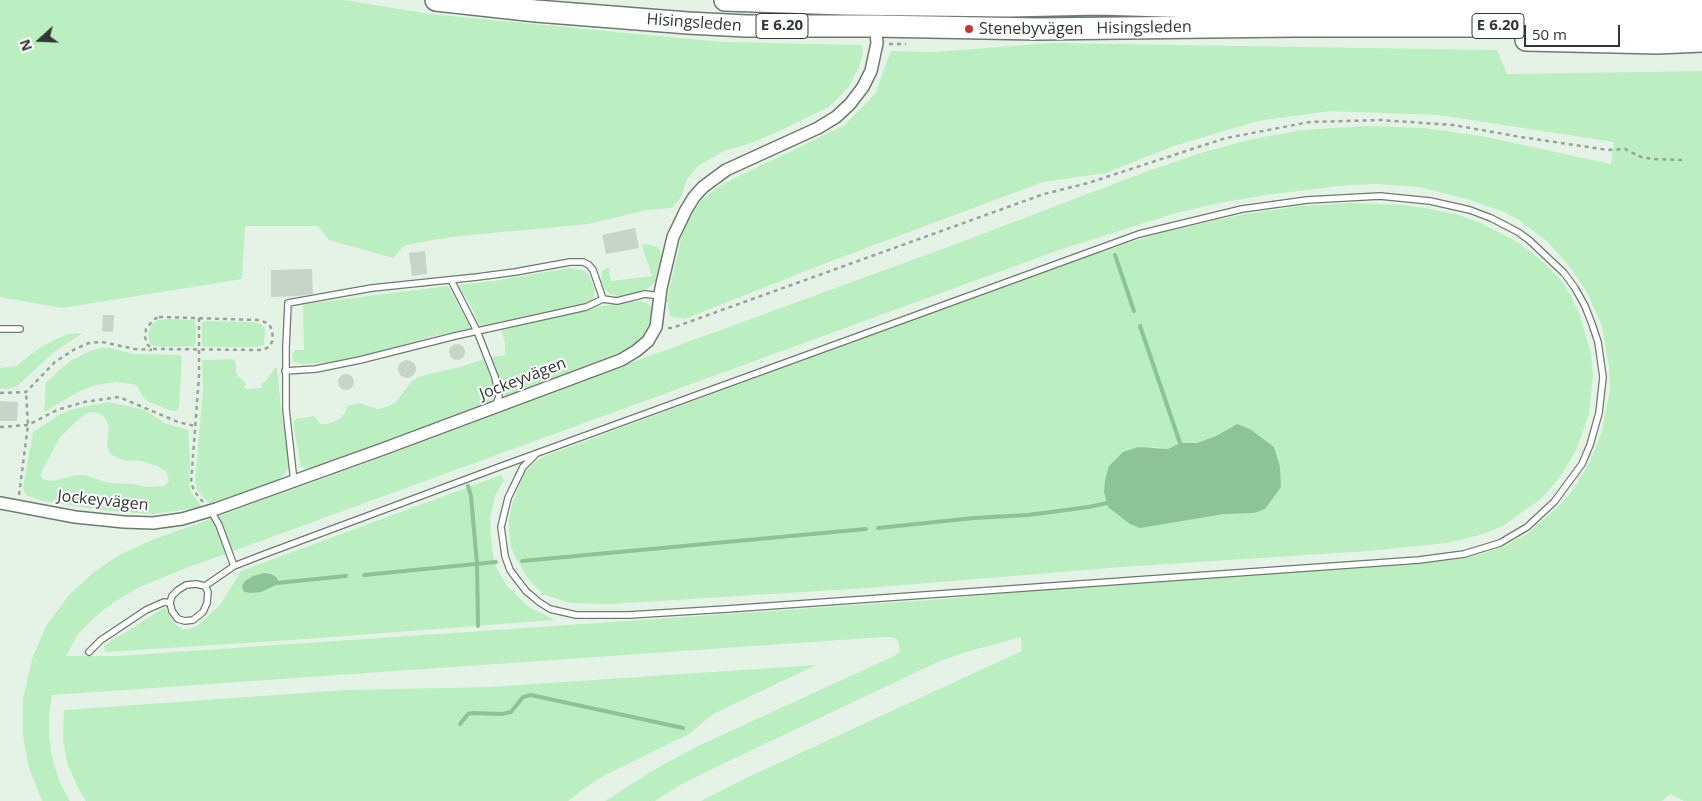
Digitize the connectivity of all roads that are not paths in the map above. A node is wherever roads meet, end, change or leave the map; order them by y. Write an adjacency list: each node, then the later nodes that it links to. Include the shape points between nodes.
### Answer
1 (436, 0): 9 (highway, Hisingsleden / E 6.20, via 688,23)
2 (725, 0): 4 (highway, Hisingsleden / E 6.20)
3 (1434, 0): 7 (highway)
4 (873, 2): 5 (highway, Hisingsleden / E 6.20, via 1009,6); 9 (street)
5 (1055, 2): 7 (highway, Hisingsleden / E 6.20)
6 (1702, 6): 7 (highway, Hisingsleden / E 6.20)
7 (1294, 18): 8 (highway, Hisingsleden / E 6.20, via 1570,26); 9 (highway, Hisingsleden / E 6.20, via 1038,29); 10 (highway, via 1358,36 1658,43)
8 (1702, 22)
9 (875, 26): 12 (street, via 877,43 871,70 850,104 818,128 726,170 694,197 673,237)
10 (1702, 41)
11 (451, 280): 13 (lane, via 583,262 593,270); 16 (lane); 17 (lane, via 372,288 288,303)
12 (660, 296): 13 (lane, via 645,294 617,301); 18 (street, Jockeyvägen, via 656,328 636,351 620,360)
13 (603, 299): 16 (lane, via 586,307)
14 (0, 329): 15 (lane)
15 (20, 329)
16 (477, 331): 17 (lane, via 351,362); 18 (lane, via 498,389)
17 (286, 371): 20 (lane, via 286,409)
18 (495, 406): 20 (street, Jockeyvägen)
19 (535, 455): 19 (lane, via 522,467 508,498 501,527 505,556 510,570 538,602 550,609 576,615 629,615 1418,560 1464,554 1500,543 1527,527 1554,502 1582,464 1590,445 1599,413 1603,377 1598,342 1575,288 1552,260 1518,232 1491,218 1430,200 1380,196 1307,200 1242,209 1139,234); 23 (lane)
20 (294, 482): 22 (street, Jockeyvägen)
21 (0, 503): 22 (street, Jockeyvägen, via 124,522 166,522)
22 (211, 511): 23 (lane)
23 (234, 566): 24 (lane)
24 (204, 586): 25 (lane, via 186,585 172,596); 25 (lane, via 208,592 207,603 203,612 193,620 178,619)
25 (170, 603): 26 (lane, via 164,602 146,610 101,640)
26 (89, 652)

